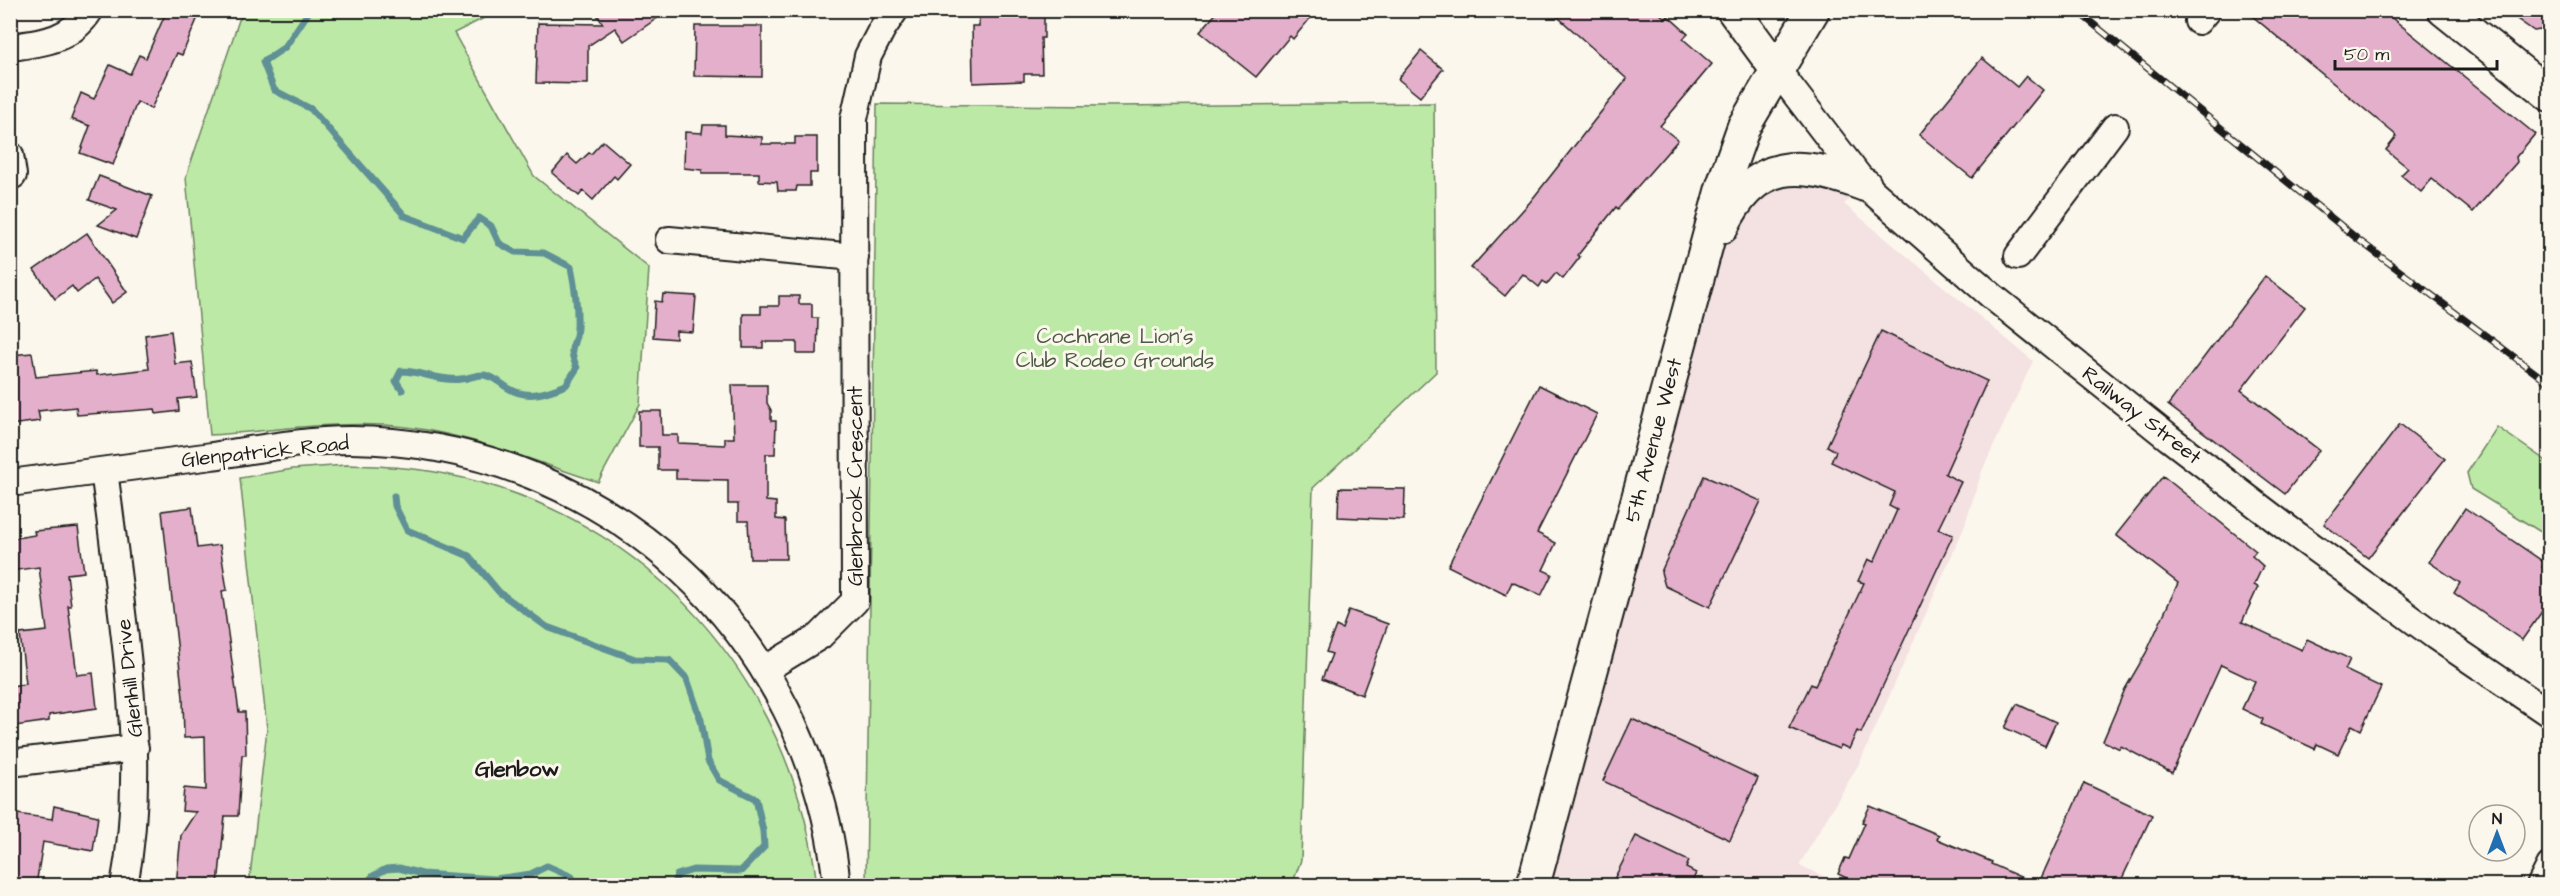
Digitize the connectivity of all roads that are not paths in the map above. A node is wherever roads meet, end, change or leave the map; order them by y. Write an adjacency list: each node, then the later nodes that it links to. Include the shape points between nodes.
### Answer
1 (90, 10): 6 (street, via 64,36)
2 (895, 10): 13 (street, Glenbrook Crescent, via 868,56 854,119)
3 (1733, 10): 7 (street)
4 (1813, 10): 7 (street, 5th Avenue West)
5 (2444, 10): 8 (street)
6 (10, 47)
7 (1777, 70): 10 (street, Railway Street); 14 (street, 5th Avenue West, via 1744,126 1722,188)
8 (2548, 91)
9 (2115, 127): 12 (street)
10 (1865, 185): 14 (street, via 1831,172 1799,168 1777,171 1756,180 1728,215); 18 (street, Railway Street, via 1993,297 2169,438 2418,623)
11 (669, 240): 13 (street)
12 (2018, 256)
13 (855, 257): 17 (street, Glenbrook Crescent, via 855,602 820,636)
14 (1700, 274): 24 (street, 5th Avenue West)
15 (104, 471): 16 (street, Glenpatrick Road); 17 (street, Glenpatrick Road, via 329,441 411,444 493,462 562,489 648,542 700,588); 19 (street, Glenhill Drive)
16 (10, 483)
17 (764, 670): 23 (street, Glenpatrick Road, via 783,701 811,769 829,829)
18 (2550, 714)
19 (135, 748): 20 (street); 22 (street, Glenhill Drive, via 133,819)
20 (10, 764)
21 (2550, 866): 25 (street)
22 (124, 885)
23 (837, 885)
24 (1533, 885)
25 (2540, 885)

